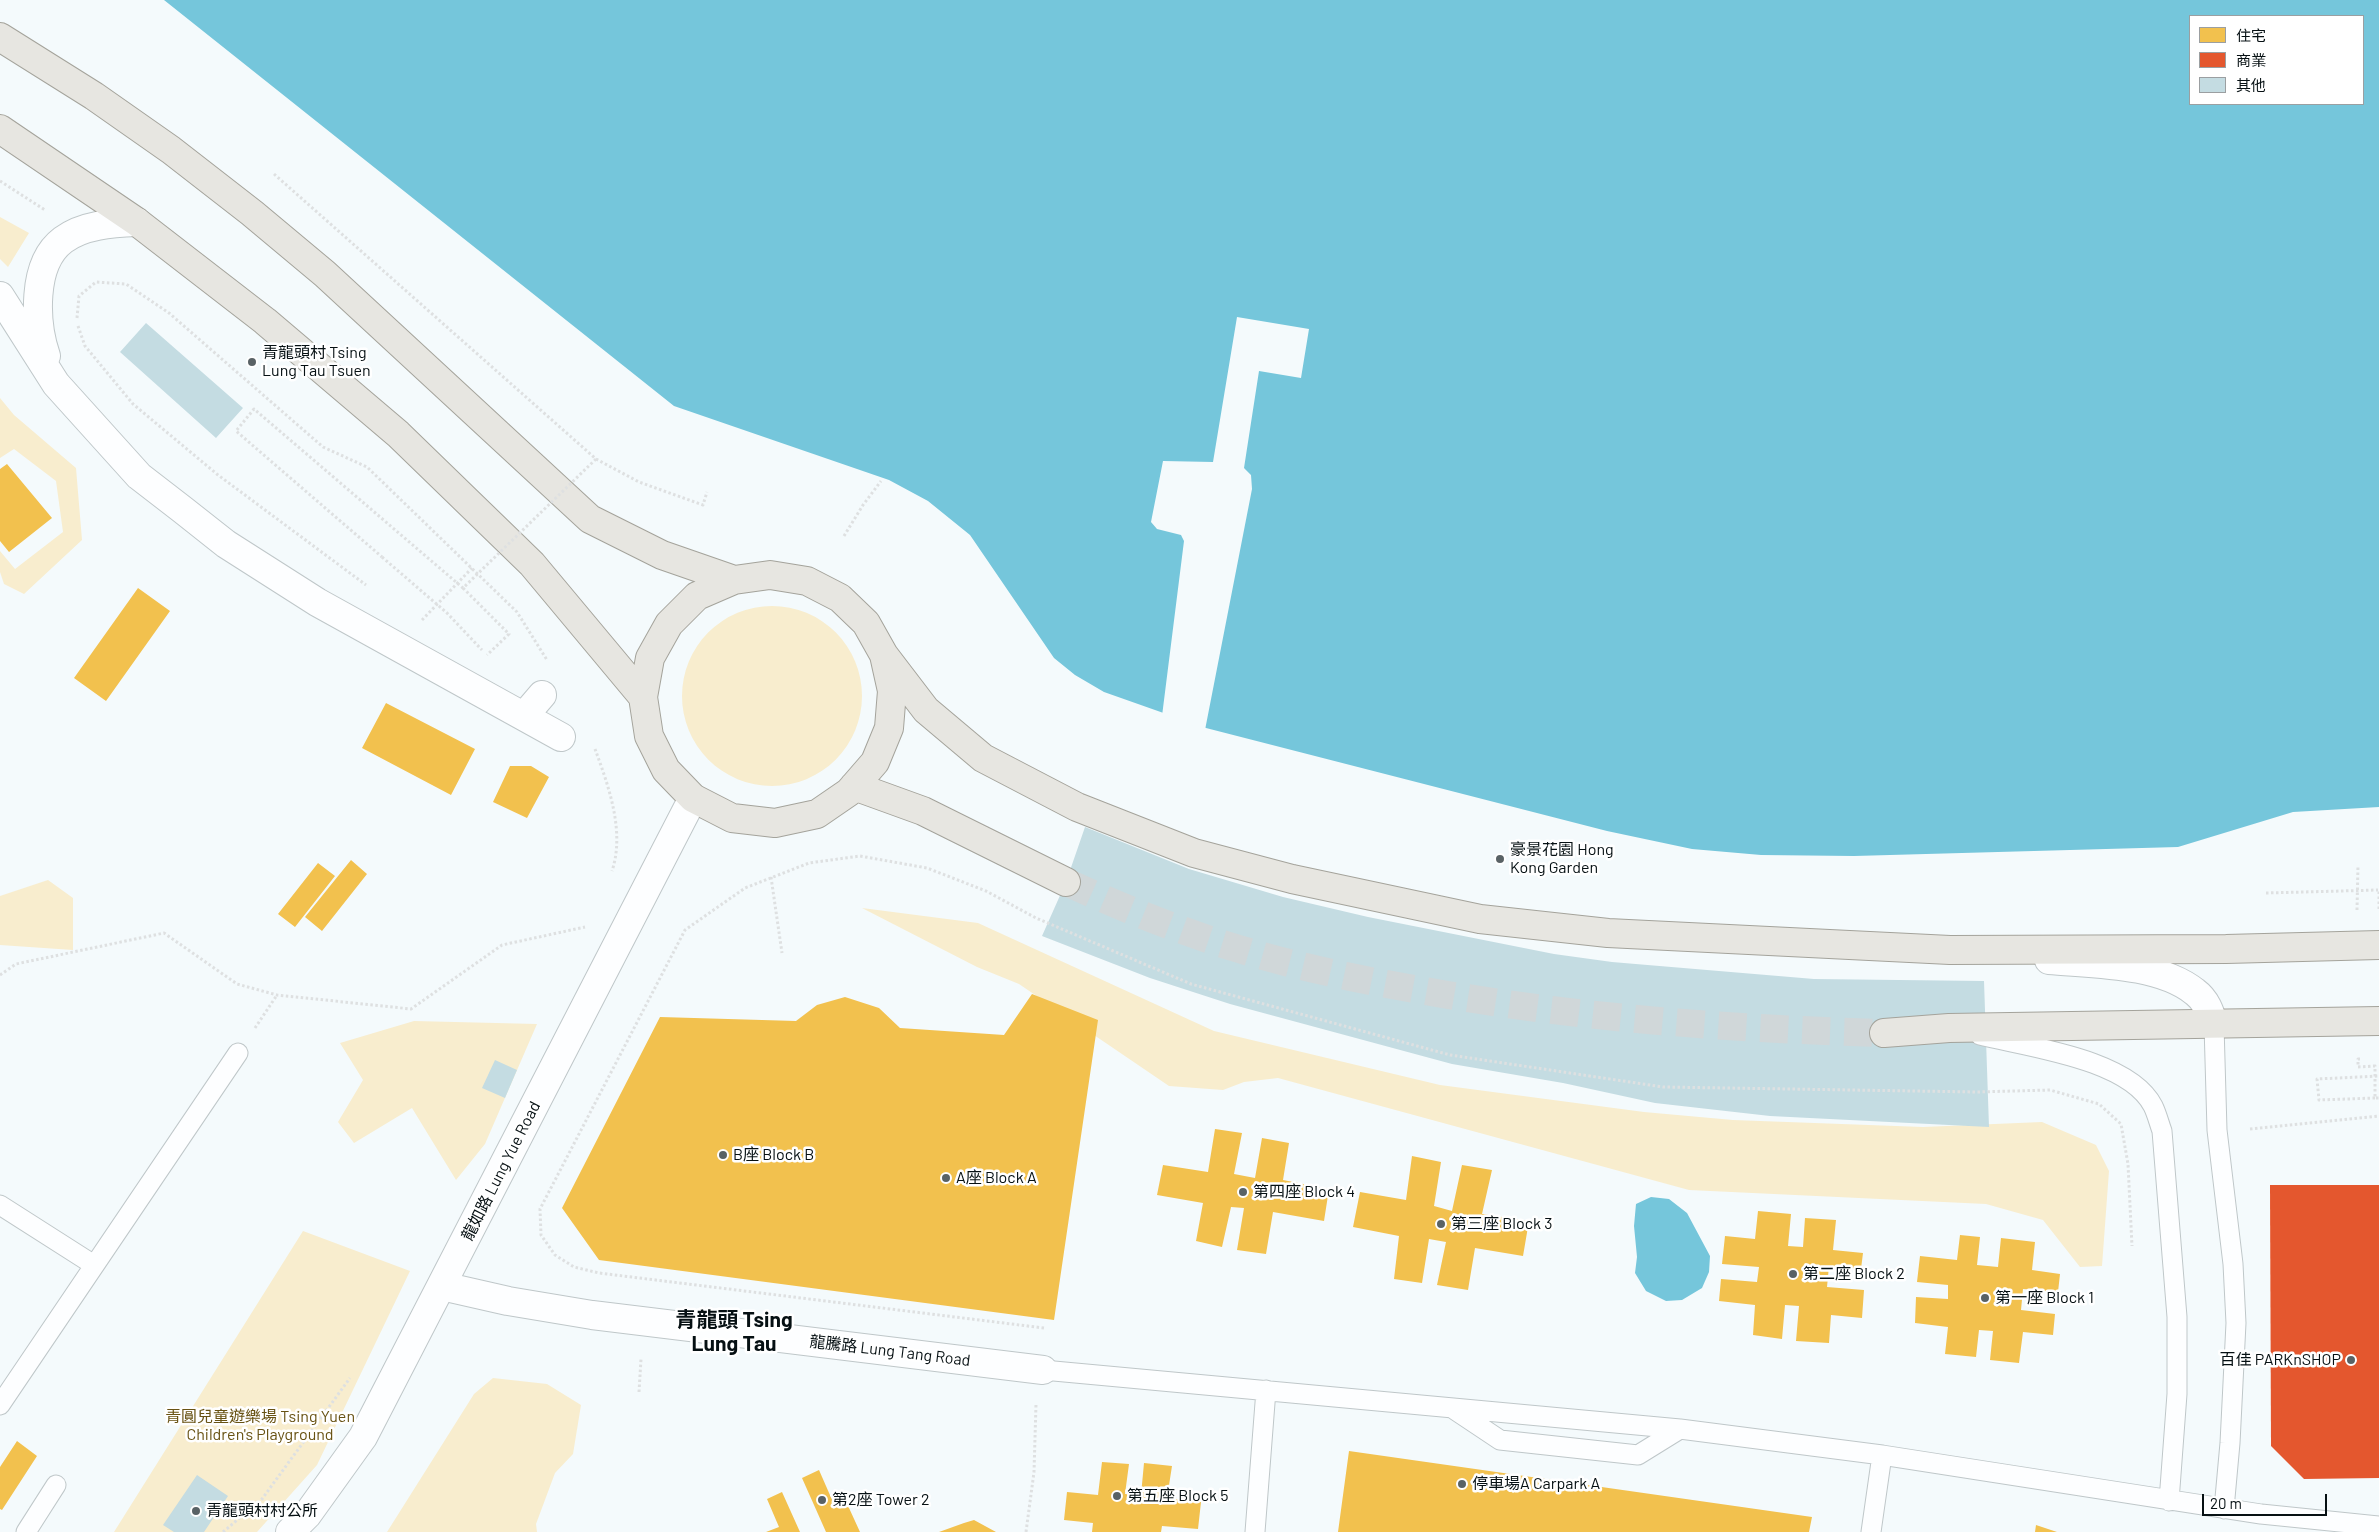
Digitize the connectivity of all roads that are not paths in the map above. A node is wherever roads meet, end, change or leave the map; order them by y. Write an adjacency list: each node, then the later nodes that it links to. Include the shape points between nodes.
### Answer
1 (0, 37): 6 (main road, via 94,96 252,213 325,274 590,519 662,555)
2 (0, 129): 3 (main road)
3 (137, 222): 5 (street, via 101,225 63,240 53,250 41,281 37,311); 9 (main road, via 265,321 398,434 532,564)
4 (0, 296): 5 (street)
5 (56, 384): 10 (street, via 139,476 226,544 318,602)
6 (734, 580): 7 (main road, via 770,575 807,581 840,598 866,624); 9 (main road, via 698,596 669,624 650,658)
7 (884, 655): 12 (main road, via 892,691 889,728 875,762); 16 (main road, via 926,710 983,758 1077,807 1194,853 1292,879 1490,920 1608,934)
8 (542, 695): 10 (street)
9 (643, 697): 13 (main road, via 649,736 666,770)
10 (524, 716): 11 (street)
11 (561, 737)
12 (854, 786): 13 (main road, via 816,814 774,823 732,818); 14 (main road, via 923,811)
13 (693, 798): 24 (street, 龍如路 Lung Yue Road)
14 (1066, 882)
15 (2379, 945): 16 (main road)
16 (1950, 950): 18 (street, via 2154,972 2196,992 2209,1009)
17 (2379, 1021): 18 (main road)
18 (2214, 1025): 19 (main road); 33 (lane, via 2217,1130 2233,1264 2236,1323)
19 (1949, 1028): 20 (main road); 32 (lane, via 2113,1070 2136,1087 2152,1105 2162,1131 2177,1317 2176,1403)
20 (1884, 1033)
21 (238, 1053): 23 (lane)
22 (0, 1205): 23 (lane)
23 (94, 1265): 27 (lane)
24 (442, 1286): 25 (street, 龍騰路 Lung Tang Road, via 592,1315); 36 (street, 龍如路 Lung Yue Road, via 363,1437 307,1515)
25 (1043, 1370): 26 (lane)
26 (1266, 1390): 28 (lane); 37 (lane)
27 (0, 1405)
28 (1451, 1407): 29 (lane); 29 (lane, via 1500,1440 1638,1455)
29 (1680, 1430): 30 (lane)
30 (1882, 1455): 32 (lane); 38 (lane)
31 (56, 1485): 35 (lane)
32 (2169, 1501): 33 (lane)
33 (2224, 1509): 34 (lane)
34 (2379, 1526)
35 (26, 1532)
36 (290, 1532)
37 (1254, 1532)
38 (1871, 1532)

